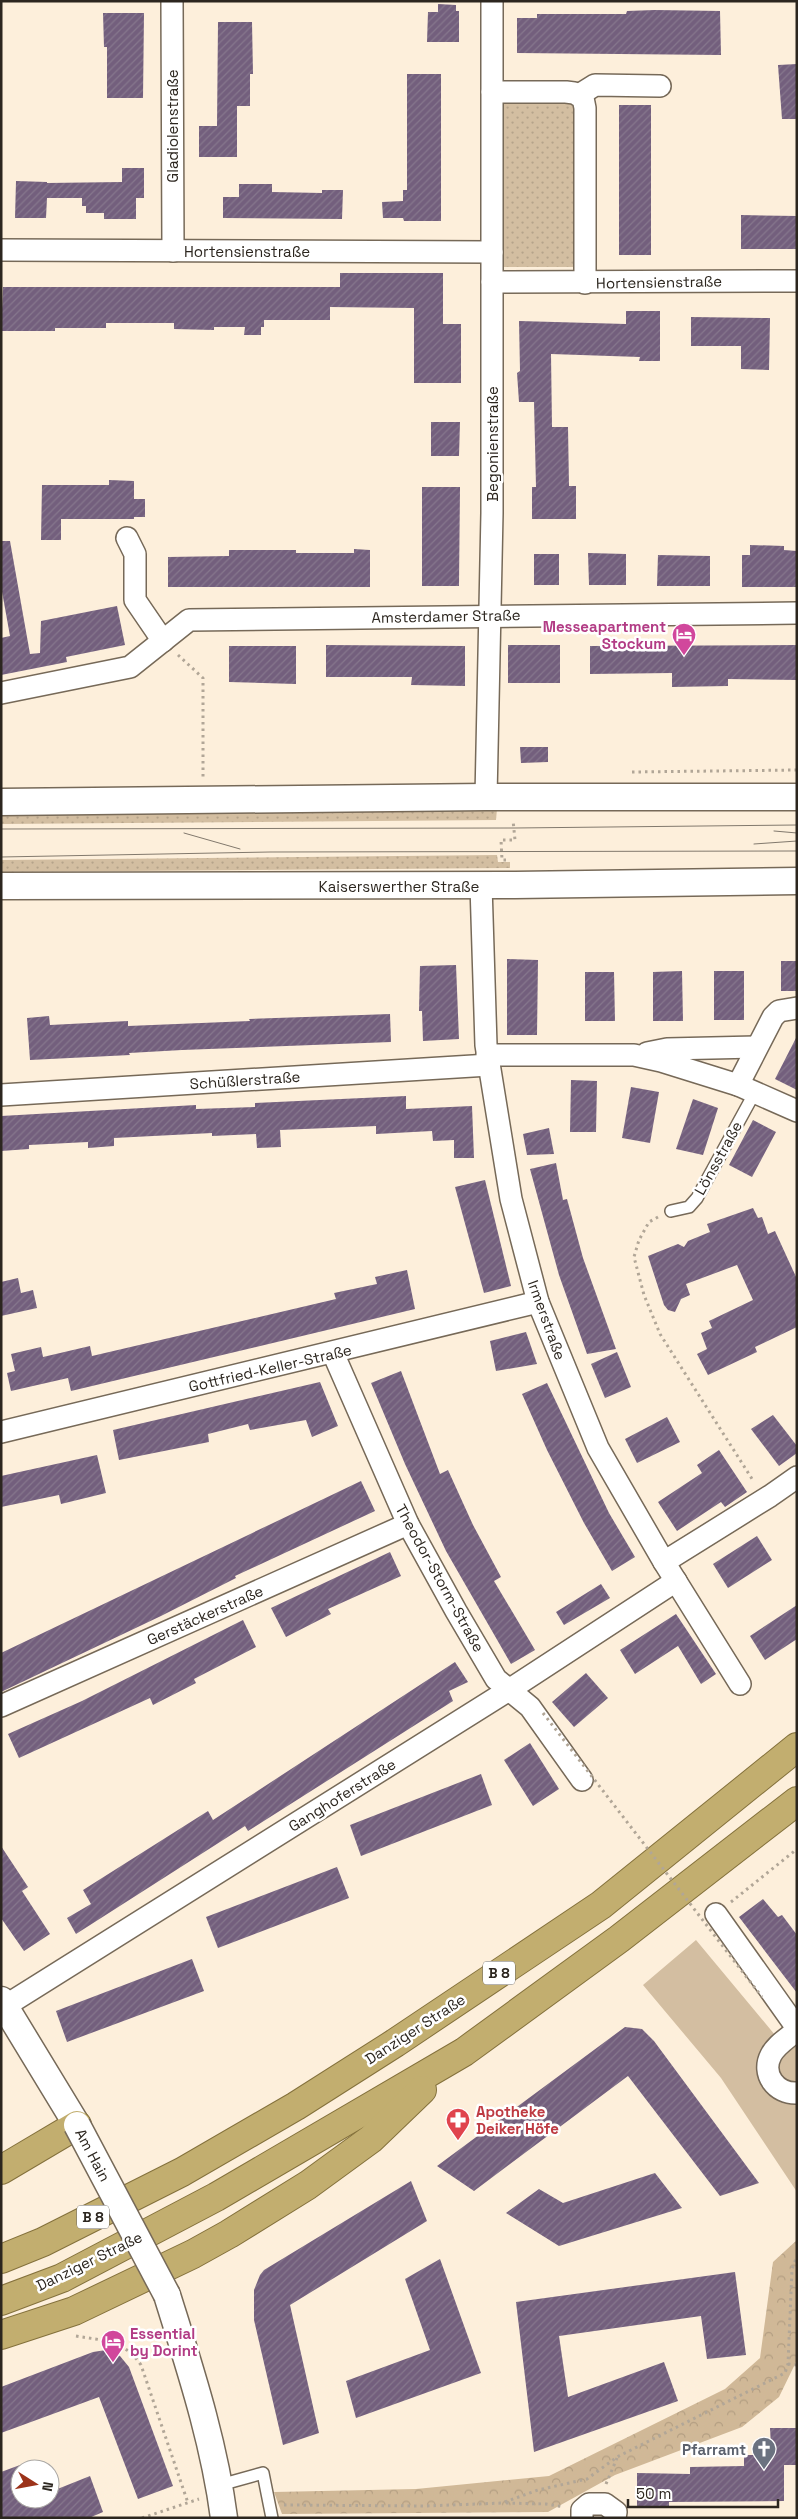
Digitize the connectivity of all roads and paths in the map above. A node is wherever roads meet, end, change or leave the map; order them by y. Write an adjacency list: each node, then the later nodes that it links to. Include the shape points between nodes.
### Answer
1 (172, 1): 7 (street, Gladiolenstraße)
2 (492, 1): 4 (street, Begonienstraße)
3 (660, 86): 5 (street, via 595,85)
4 (492, 92): 5 (street, via 566,92); 8 (street, Begonienstraße)
5 (579, 95): 11 (street, via 585,108)
6 (1, 250): 7 (street, Hortensienstraße)
7 (173, 251): 8 (street, Hortensienstraße)
8 (492, 252): 10 (street, Begonienstraße)
9 (797, 280): 11 (street, Hortensienstraße)
10 (492, 282): 11 (street, Hortensienstraße); 14 (street, Begonienstraße)
11 (585, 283)
12 (127, 538): 15 (street, via 135,554 135,600)
13 (797, 613): 14 (street, Amsterdamer Straße)
14 (490, 615): 15 (street, Amsterdamer Straße, via 189,620); 20 (street, Begonienstraße)
15 (163, 641): 16 (street, Amsterdamer Straße, via 130,667); 19 (path, via 203,678)
16 (1, 693)
17 (797, 770): 18 (path)
18 (629, 772)
19 (203, 783)
20 (494, 797): 21 (street); 22 (street); 25 (path, via 502,820 514,820 515,840 501,840 502,860 514,860)
21 (797, 797)
22 (1, 802)
23 (797, 881): 25 (street, Kaiserswerther Straße)
24 (481, 885): 25 (street, Kaiserswerther Straße); 26 (street, Kaiserswerther Straße); 30 (street, Irmerstraße)
25 (515, 885)
26 (1, 886)
27 (797, 1008): 28 (street, via 779,1011)
28 (756, 1047): 29 (street, via 667,1049); 31 (street)
29 (634, 1055): 30 (street); 31 (street, via 661,1060)
30 (488, 1060): 32 (street, Schüßlerstraße); 35 (street, Irmerstraße, via 511,1199)
31 (746, 1088): 33 (street); 34 (lane, Lönsstraße, via 697,1198 688,1207)
32 (9, 1094)
33 (797, 1111)
34 (671, 1211): 39 (path, via 649,1222 635,1250 635,1266 644,1295 660,1334)
35 (538, 1302): 36 (street, Gottfried-Keller-Straße); 41 (street, Irmerstraße, via 598,1448)
36 (333, 1353): 37 (street, Gottfried-Keller-Straße); 40 (street, Theodor-Storm-Straße)
37 (1, 1432)
38 (797, 1477): 39 (street)
39 (765, 1500): 41 (street)
40 (408, 1524): 44 (street, Theodor-Storm-Straße, via 496,1679); 45 (street, Gerstäckerstraße)
41 (664, 1562): 42 (street, Irmerstraße)
42 (676, 1581): 43 (street, Irmerstraße); 44 (street, Ganghoferstraße)
43 (740, 1684)
44 (509, 1690): 48 (street, Theodor-Storm-Straße, via 530,1708); 53 (street, Ganghoferstraße)
45 (1, 1706)
46 (543, 1712): 52 (path, bridge)
47 (797, 1747): 60 (highway, Danziger Straße / B 8, via 601,1905 378,2054 182,2172 43,2242)
48 (582, 1780)
49 (797, 1801): 55 (highway, Danziger Straße / B 8, via 619,1939)
50 (797, 1849): 51 (path)
51 (716, 1914): 54 (street)
52 (762, 1998)
53 (3, 2003): 57 (street, Am Hain)
54 (797, 2029): 56 (street, via 776,2048 768,2065 769,2076 775,2086)
55 (464, 2052): 61 (highway, Danziger Straße / B 8, via 216,2197 62,2278); 62 (highway, via 371,2139 308,2185 229,2234 194,2254 74,2310)
56 (797, 2093)
57 (77, 2125): 58 (highway); 67 (street, Am Hain, bridge, via 167,2295 203,2411)
58 (1, 2170)
59 (797, 2256): 64 (path, via 792,2269)
60 (1, 2259)
61 (1, 2300)
62 (1, 2335)
63 (119, 2344): 68 (path, via 141,2365)
64 (788, 2364): 65 (path); 66 (path, via 784,2373)
65 (797, 2365)
66 (617, 2457): 69 (path, via 587,2479 538,2490); 71 (path, via 605,2486)
67 (220, 2489): 68 (path); 70 (lane, via 263,2473); 74 (street, Am Hain)
68 (188, 2503): 73 (path)
69 (502, 2503): 70 (path); 72 (path, via 546,2504)
70 (270, 2506): 75 (lane)
71 (610, 2511): 72 (street, via 589,2504)
72 (582, 2514)
73 (142, 2518)
74 (224, 2518)
75 (272, 2518)

